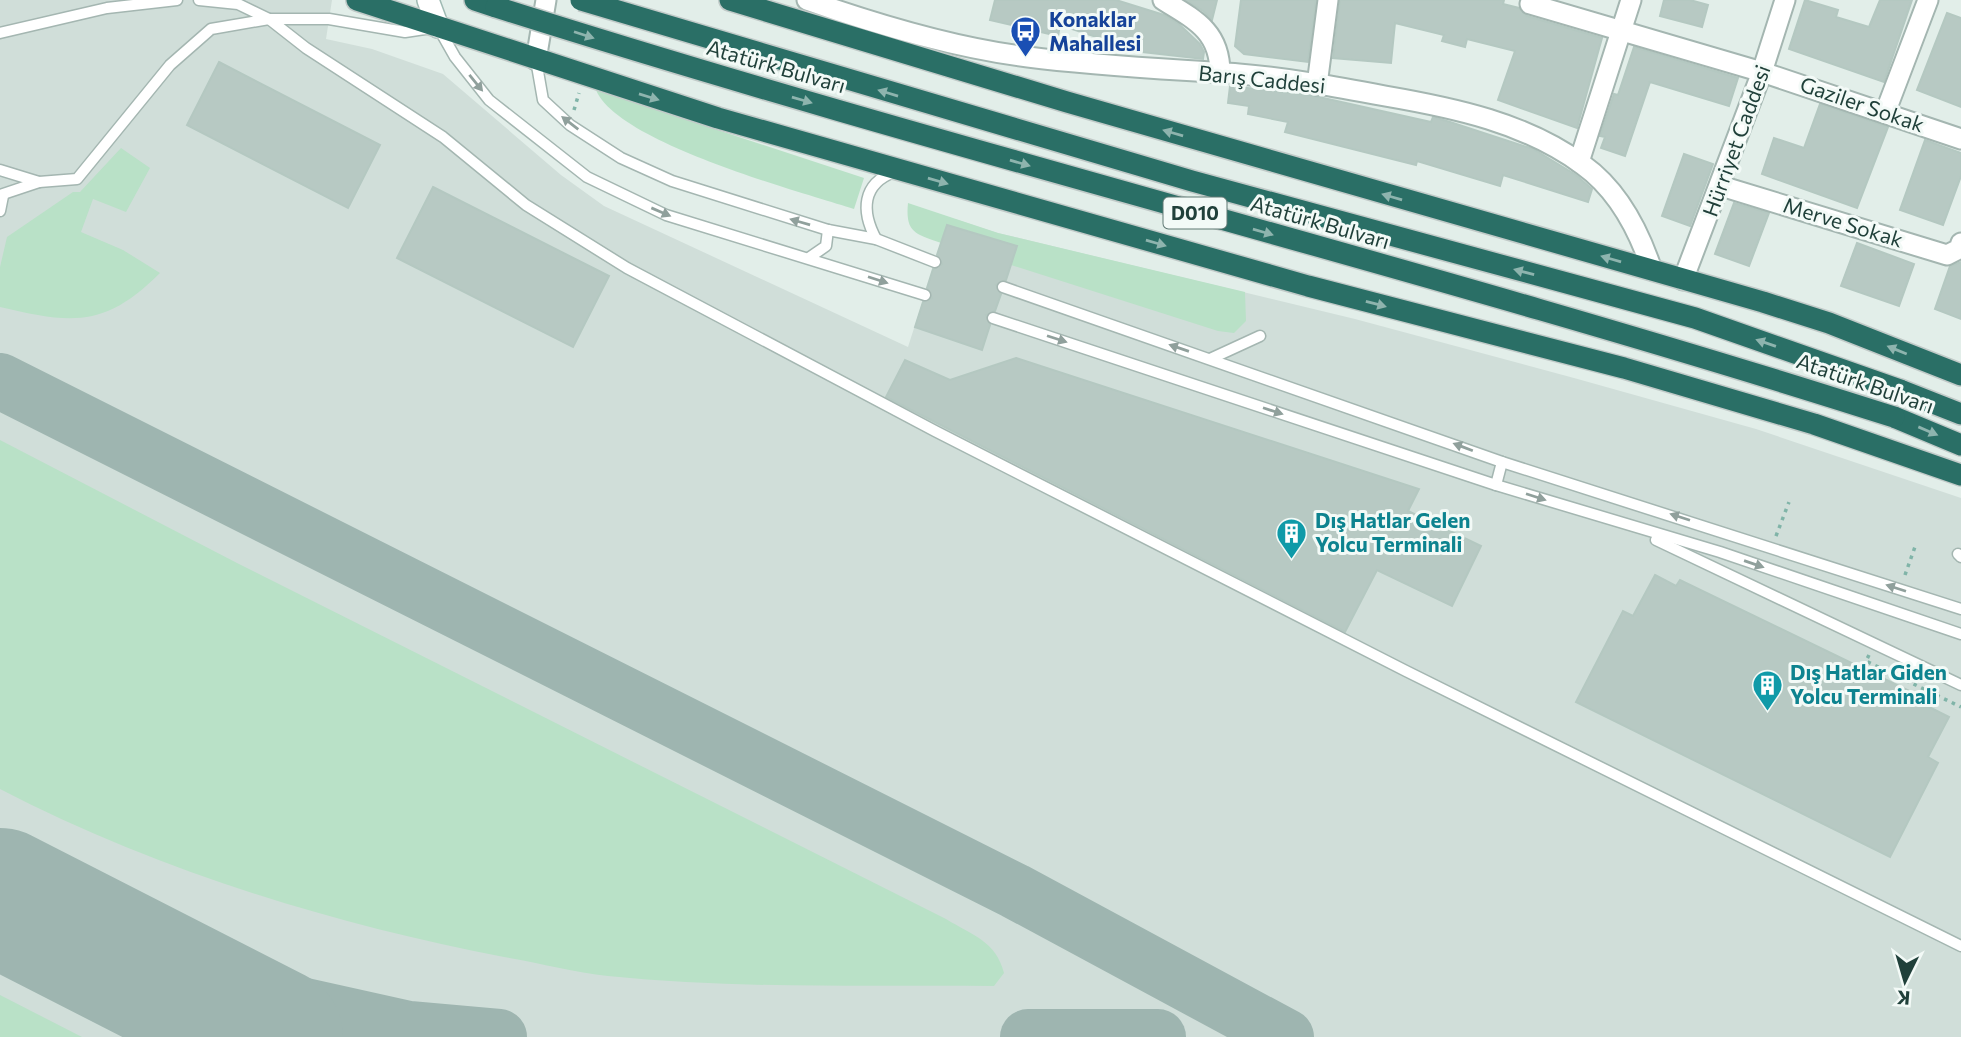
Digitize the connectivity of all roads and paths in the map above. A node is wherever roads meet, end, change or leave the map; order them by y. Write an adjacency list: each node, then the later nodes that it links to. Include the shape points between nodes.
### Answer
1 (177, 0): 19 (lane, via 107,8)
2 (199, 0): 16 (lane, via 238,4)
3 (357, 0): 17 (highway)
4 (428, 0): 17 (street)
5 (475, 0): 47 (highway, Atatürk Bulvarı / D010, one-way to 47, bridge, via 853,115 1732,365 1894,417)
6 (546, 0): 20 (street)
7 (581, 0): 46 (highway, Atatürk Bulvarı / D010, one-way to 7, bridge, via 1695,318 1192,181)
8 (730, 0): 38 (highway, one-way to 8, via 1067,103)
9 (1163, 0): 22 (street, via 1213,38 1220,52)
10 (1328, 0): 23 (street)
11 (1631, 0): 18 (street)
12 (1784, 0): 21 (street, Hürriyet Caddesi)
13 (1927, 0): 24 (street)
14 (820, 2): 22 (street, Barış Caddesi, via 993,52 1150,71)
15 (1531, 4): 18 (street, Gaziler Sokak)
16 (269, 19): 17 (lane, via 329,19 405,32); 29 (lane, via 211,29 170,65 77,179); 57 (lane, via 443,136 526,205 627,268 935,431)
17 (438, 27): 20 (highway); 36 (lane, one-way to 36, via 489,100 587,177 666,215)
18 (1622, 29): 21 (street, Gaziler Sokak); 26 (street)
19 (0, 33)
20 (536, 61): 28 (highway, one-way to 28); 33 (lane, one-way to 20, via 672,181 621,158 570,125 543,100)
21 (1762, 72): 24 (street, Gaziler Sokak); 30 (street, Hürriyet Caddesi)
22 (1220, 74): 23 (street, Barış Caddesi)
23 (1317, 85): 26 (street, Barış Caddesi, via 1487,118 1548,143)
24 (1885, 113): 25 (street, Gaziler Sokak)
25 (1961, 139)
26 (1579, 162): 38 (street, Barış Caddesi, via 1610,190 1633,225)
27 (0, 170): 29 (lane)
28 (898, 170): 34 (lane, via 871,187 867,215); 49 (highway, one-way to 49, via 1308,286 1624,368 1814,424)
29 (38, 182): 31 (lane)
30 (1721, 186): 35 (street, Merve Sokak, via 1947,256); 39 (street, Hürriyet Caddesi)
31 (1, 196): 32 (lane)
32 (0, 211)
33 (828, 230): 34 (lane); 36 (lane, via 826,246)
34 (876, 239): 37 (lane)
35 (1961, 243)
36 (809, 257): 41 (lane, one-way to 41)
37 (935, 262)
38 (1652, 270): 39 (highway)
39 (1683, 280): 45 (highway, one-way to 39, via 1829,323)
40 (1003, 287): 44 (lane, one-way to 40)
41 (925, 295)
42 (993, 318): 50 (lane, one-way to 50)
43 (1260, 335): 44 (lane)
44 (1210, 359): 48 (lane, one-way to 44)
45 (1961, 375)
46 (1961, 414)
47 (1961, 445)
48 (1502, 462): 50 (lane); 52 (lane, one-way to 48)
49 (1961, 475)
50 (1496, 485): 51 (lane, one-way to 51)
51 (1634, 529): 53 (lane, one-way to 53, via 1720,552); 55 (lane)
52 (1961, 609)
53 (1961, 634)
54 (1866, 661): 56 (path)
55 (1961, 685)
56 (1961, 707)
57 (1961, 946)

